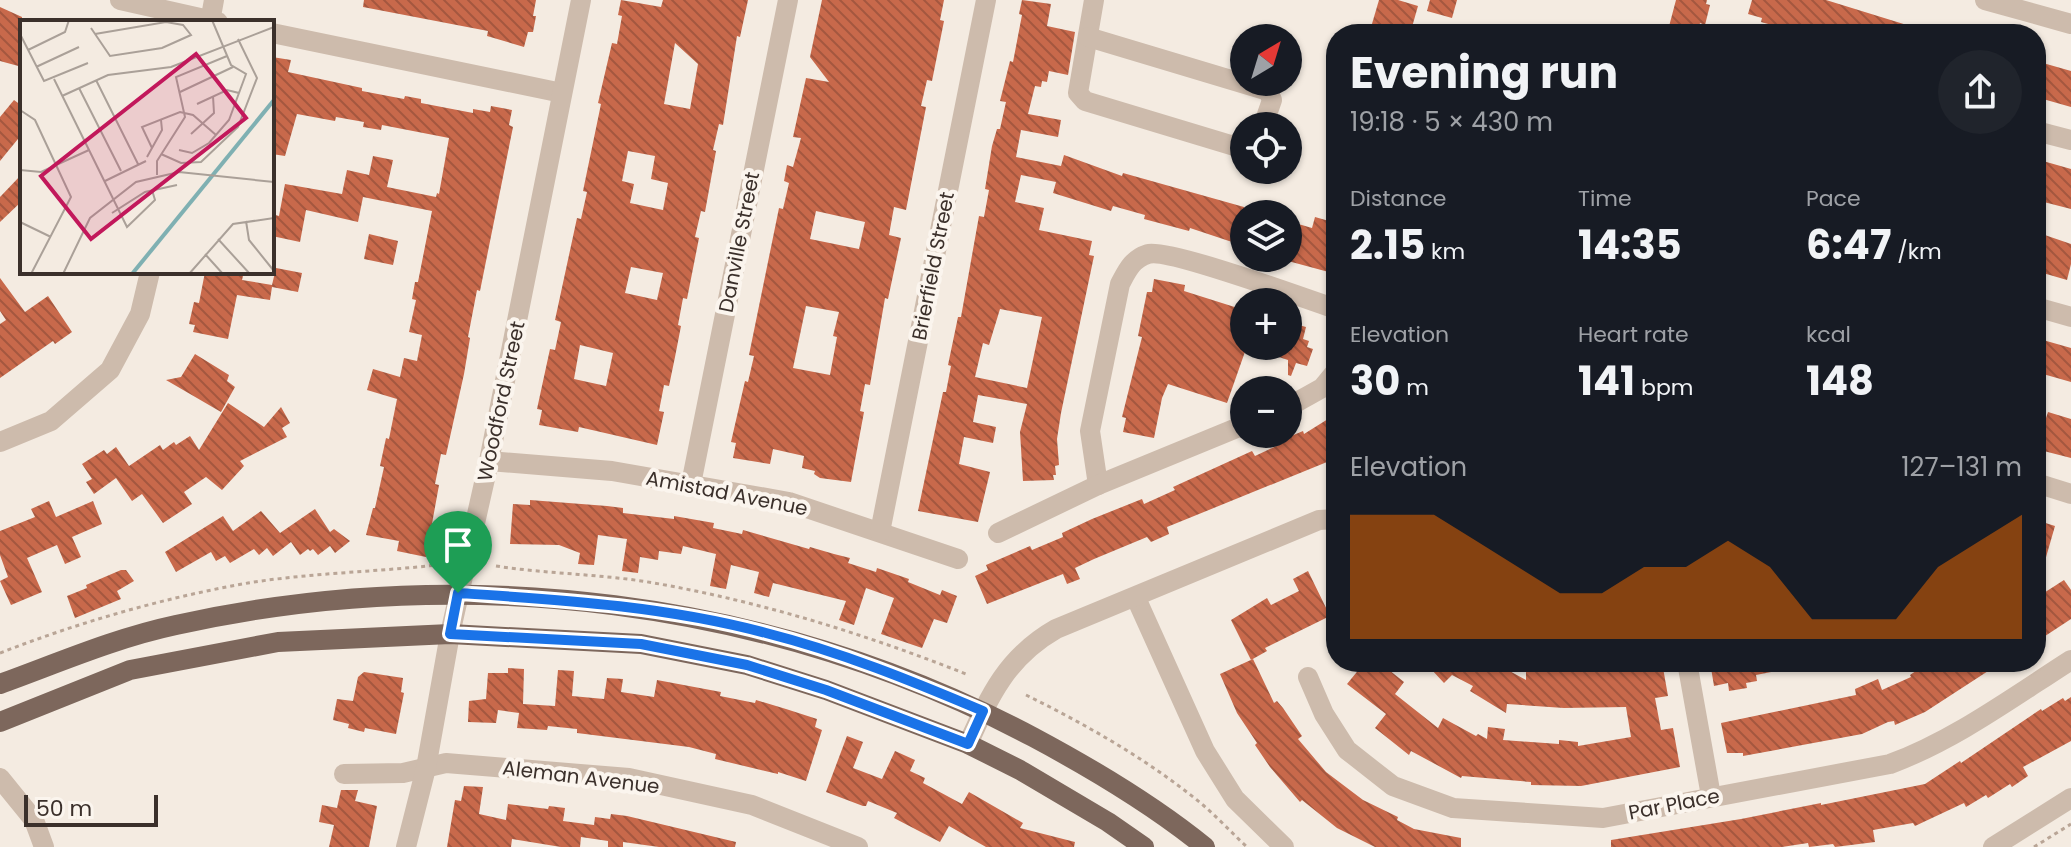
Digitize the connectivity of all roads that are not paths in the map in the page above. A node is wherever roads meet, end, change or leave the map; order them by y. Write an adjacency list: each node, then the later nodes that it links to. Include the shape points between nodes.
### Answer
1 (120, 0): 7 (street)
2 (581, 0): 11 (street, Woodford Street)
3 (788, 0): 25 (street, Danville Street)
4 (986, 0): 30 (street, Brierfield Street)
5 (1094, 0): 10 (street)
6 (1985, 0): 8 (street)
7 (213, 16)
8 (2071, 24)
9 (274, 33): 11 (street)
10 (1088, 37): 12 (street, via 1268,91 1272,100); 15 (street, via 1078,93 1085,101)
11 (562, 93): 24 (street, Woodford Street)
12 (1268, 112)
13 (2046, 134): 14 (street)
14 (2071, 140)
15 (1230, 145)
16 (150, 274): 23 (street, via 140,314 110,370 51,421)
17 (1326, 306): 26 (street, via 1178,257 1150,253 1131,263 1120,284 1090,431)
18 (2046, 310): 19 (street)
19 (2071, 317)
20 (1326, 383): 21 (street)
21 (1302, 399)
22 (1230, 431): 26 (street)
23 (0, 442)
24 (489, 461): 25 (street, Amistad Avenue); 33 (street, Woodford Street)
25 (691, 484): 30 (street, Amistad Avenue, via 789,502)
26 (1098, 485): 31 (street)
27 (2046, 486): 28 (street)
28 (2071, 494)
29 (1326, 520): 34 (street)
30 (880, 532): 32 (street, Amistad Avenue)
31 (998, 533)
32 (958, 559)
33 (458, 593): 35 (street, Woodford Street); 39 (main road, via 267,608 174,625); 40 (main road, via 609,603 763,632 898,675)
34 (1136, 598): 40 (street, via 1031,644); 54 (street, via 1205,751 1235,799)
35 (450, 634): 41 (main road, via 278,642 130,670); 42 (main road, via 641,644 747,665); 43 (street, Woodford Street)
36 (2071, 660): 46 (street, Par Place, via 1947,739 1890,764)
37 (1689, 672): 46 (street)
38 (1308, 677): 46 (street, Par Place, via 1347,750 1393,786 1453,808 1603,818)
39 (0, 684)
40 (983, 711): 42 (street); 53 (main road, via 1083,763)
41 (0, 722)
42 (968, 744): 52 (main road)
43 (426, 768): 44 (street, Aleman Avenue); 48 (street, Aleman Avenue, via 446,763 629,778 752,805); 50 (street, Woodford Street)
44 (344, 774)
45 (0, 778): 49 (street, via 34,820)
46 (1711, 796)
47 (2071, 798): 55 (street)
48 (827, 841): 51 (street, Aleman Avenue)
49 (44, 847)
50 (406, 847)
51 (858, 847)
52 (1144, 847)
53 (1205, 847)
54 (1284, 847)
55 (1993, 847)

